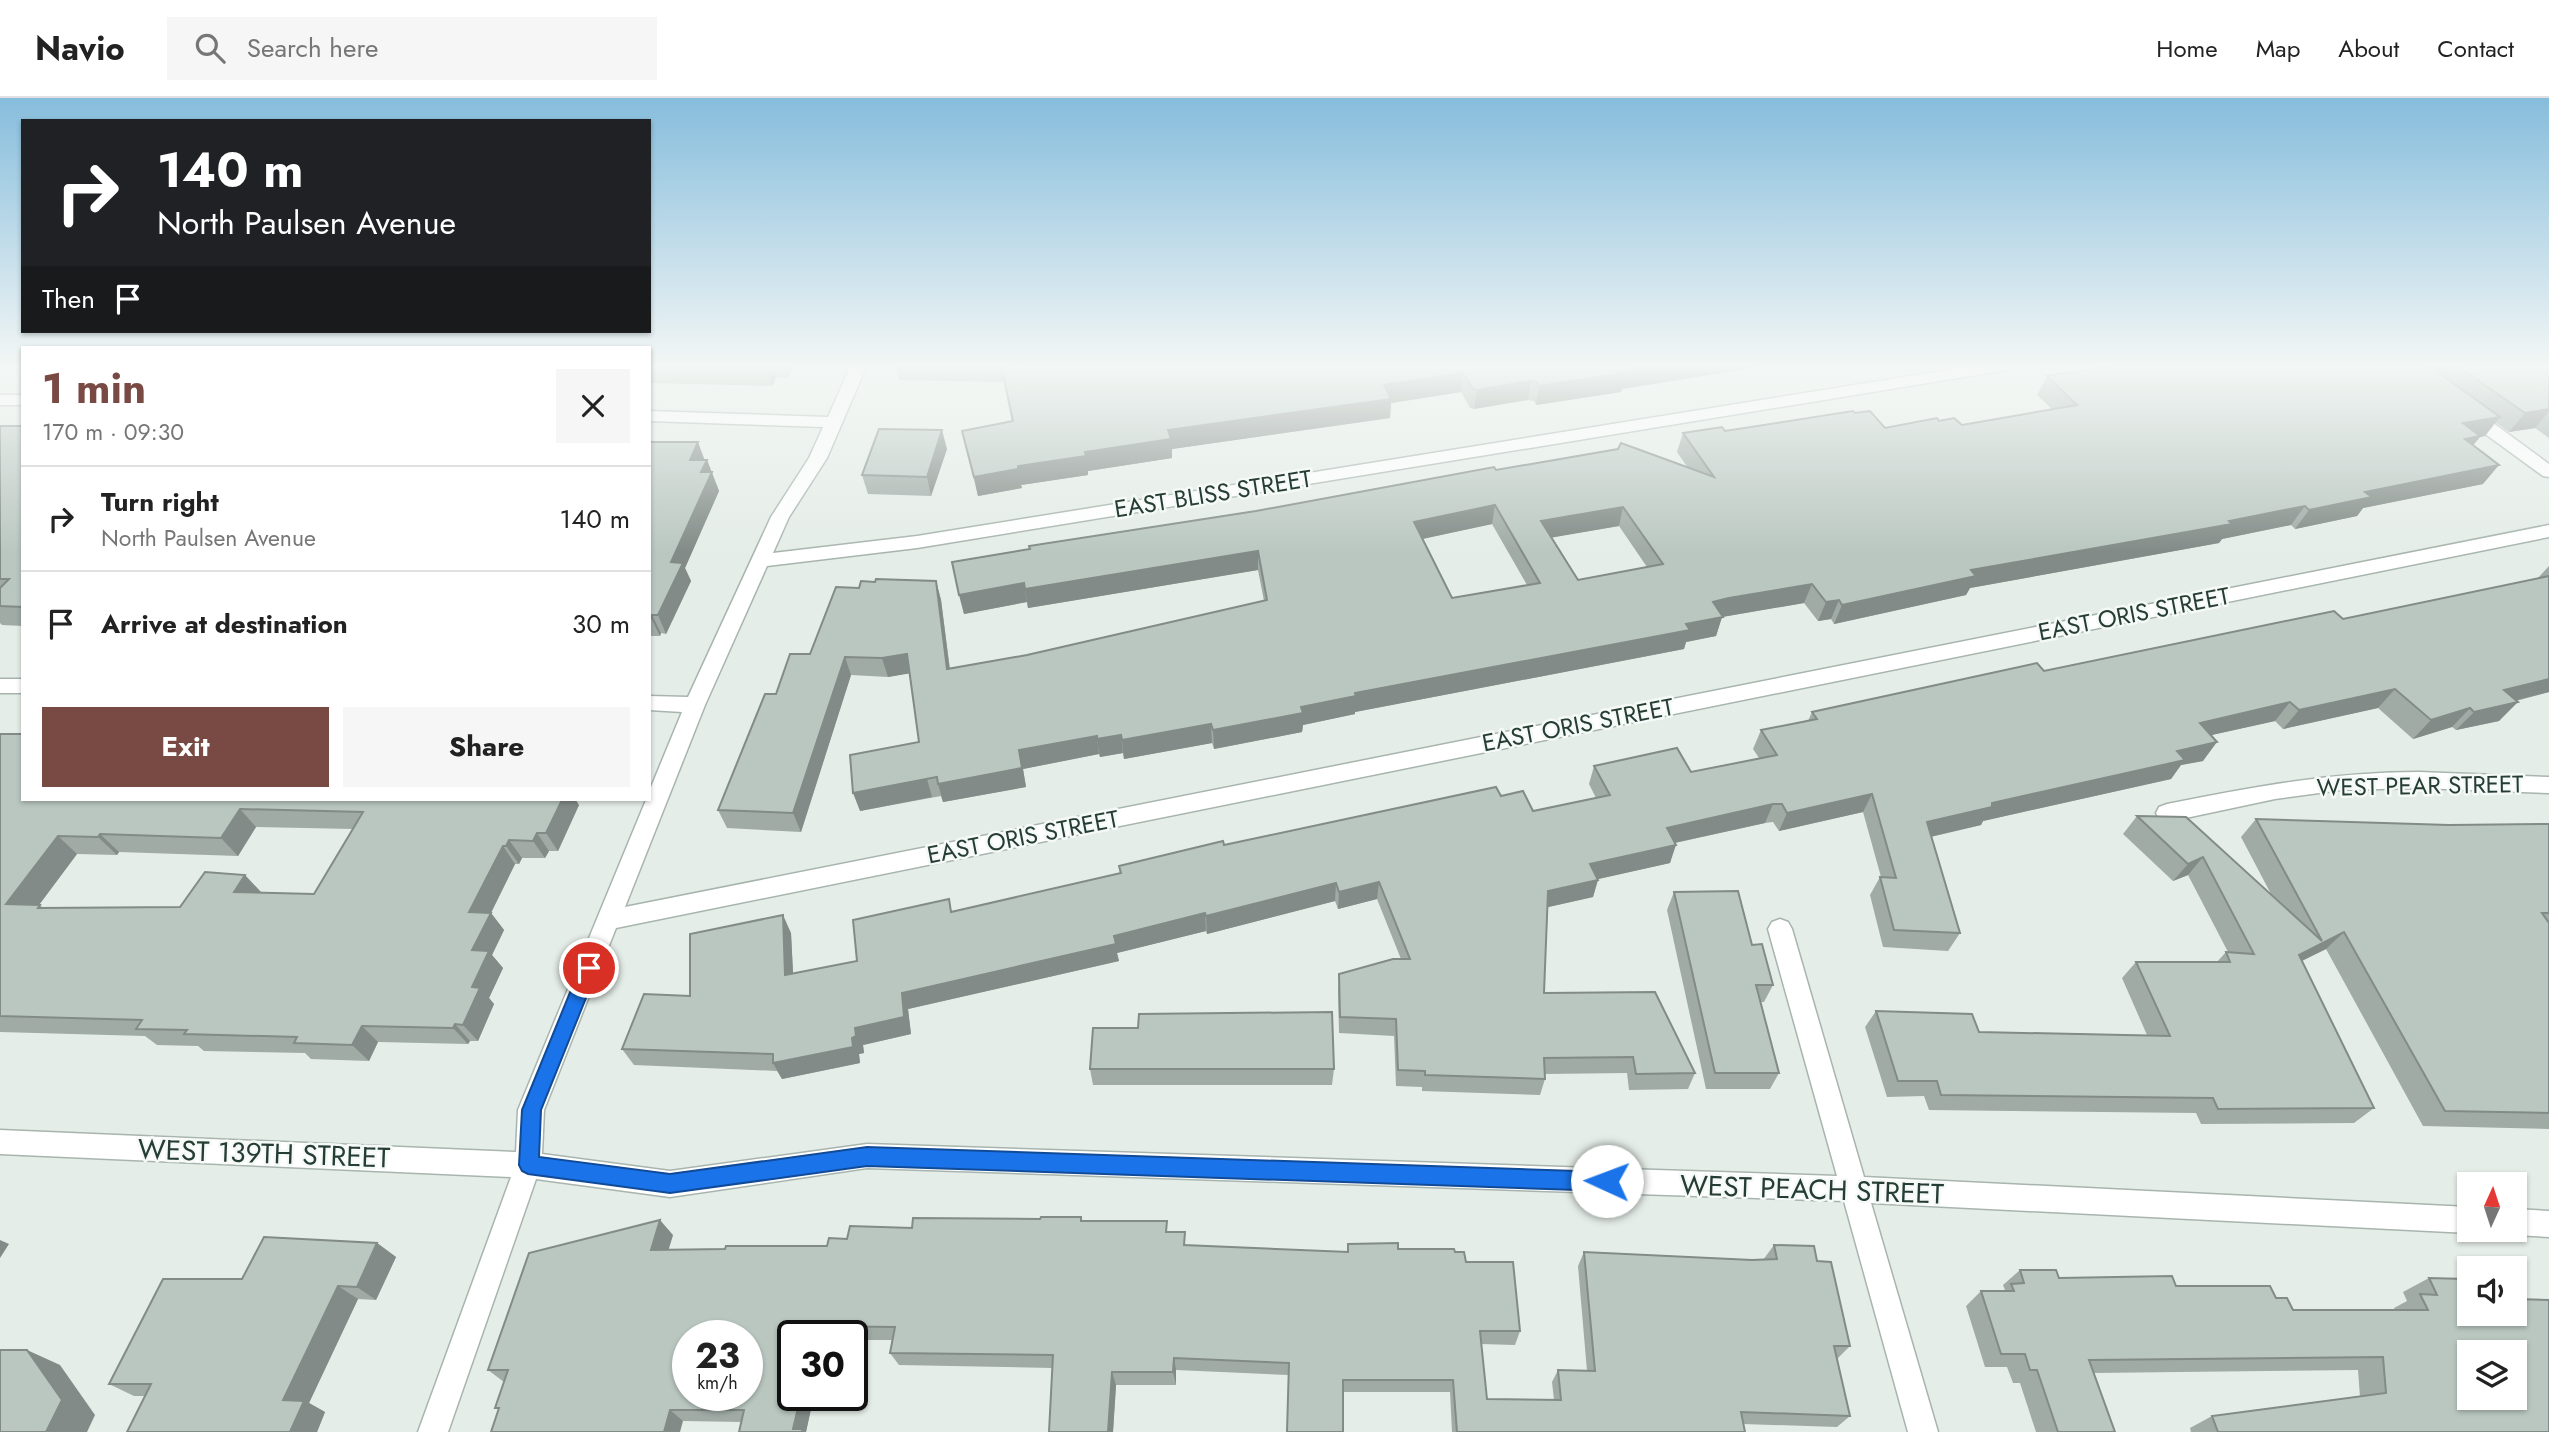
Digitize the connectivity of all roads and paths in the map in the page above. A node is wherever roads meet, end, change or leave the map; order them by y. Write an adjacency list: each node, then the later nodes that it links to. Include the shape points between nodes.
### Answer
1 (831, 427): 6 (street)
2 (1624, 427): 6 (street, EAST BLISS STREET, via 917,542)
3 (2487, 427): 4 (street)
4 (2549, 472)
5 (2549, 531): 13 (street, EAST ORIS STREET)
6 (760, 561): 10 (street)
7 (0, 686): 8 (street)
8 (21, 686)
9 (651, 703): 10 (street)
10 (695, 705): 13 (street)
11 (2549, 785): 12 (street, WEST PEAR STREET, via 2340,782)
12 (2167, 813)
13 (608, 920): 16 (street, via 531,1110)
14 (1780, 929): 17 (street)
15 (0, 1142): 16 (street, WEST 139TH STREET)
16 (528, 1165): 17 (street, WEST PEACH STREET, via 670,1184 867,1156); 21 (street)
17 (1854, 1189): 18 (street, WEST PEACH STREET); 22 (street)
18 (2457, 1219)
19 (2527, 1223): 20 (street)
20 (2549, 1224)
21 (433, 1432)
22 (1923, 1432)

